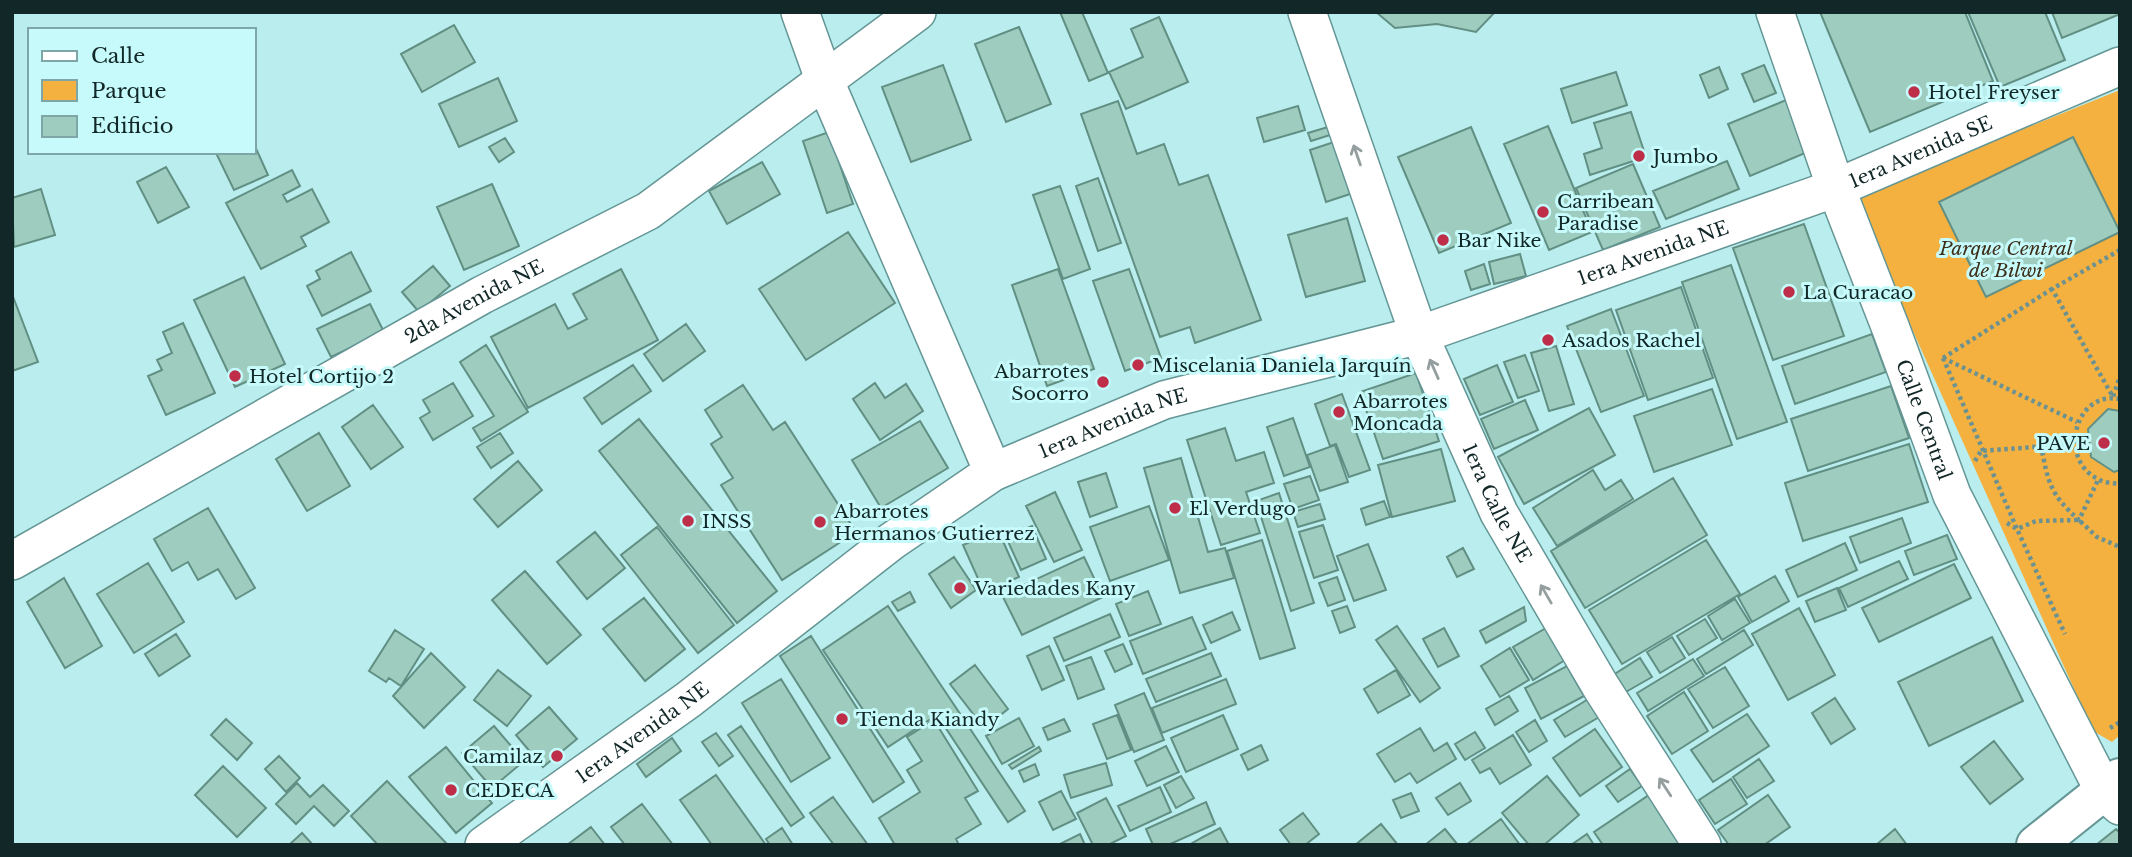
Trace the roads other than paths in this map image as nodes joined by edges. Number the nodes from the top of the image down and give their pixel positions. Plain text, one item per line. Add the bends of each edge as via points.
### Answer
1 (800, 12) edge
2 (917, 12) edge
3 (1307, 12) edge
4 (1775, 12) edge
5 (2120, 66) edge
6 (824, 79) junction
7 (1836, 188) junction
8 (1419, 335) junction
9 (993, 472) junction
10 (12, 561) edge
11 (2114, 791) edge
12 (484, 845) edge
13 (1702, 845) edge
14 (2036, 845) edge

1 - 6 street
2 - 6 street, 2da Avenida NE
8 -> 3 street, 1era Calle NE
4 - 7 street, Calle Central
5 - 7 street, 1era Avenida SE
6 - 9 street
6 - 10 street, 2da Avenida NE via 648,211 482,295
7 - 8 street, 1era Avenida NE
7 - 11 street, Calle Central via 1952,495
8 - 9 street, 1era Avenida NE via 1164,400
13 -> 8 street, 1era Calle NE via 1601,687 1499,513
9 - 12 street, 1era Avenida NE via 892,541 688,700
11 - 14 street

